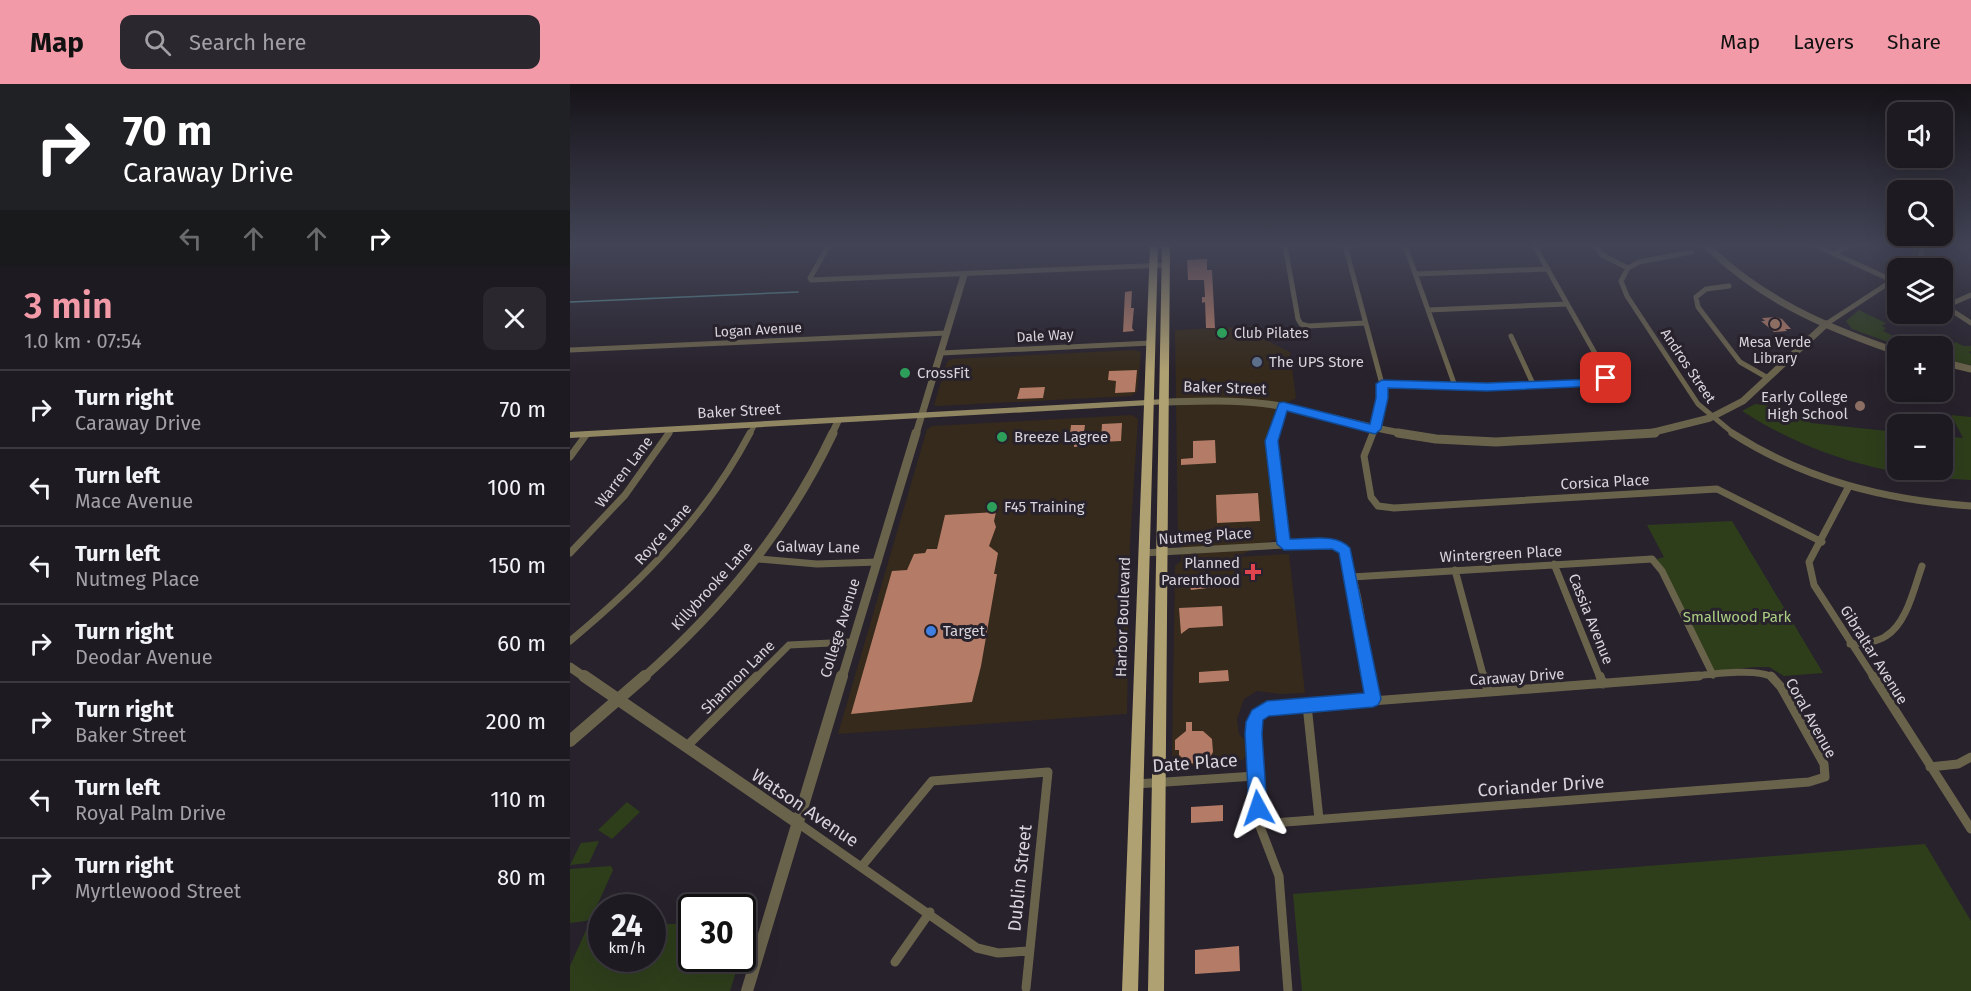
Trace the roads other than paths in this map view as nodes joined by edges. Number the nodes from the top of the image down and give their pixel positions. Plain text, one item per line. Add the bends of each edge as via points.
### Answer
1 (960, 287) edge
2 (1152, 287) edge
3 (1166, 287) edge
4 (1293, 287) edge
5 (1356, 287) edge
6 (1420, 287) edge
7 (1558, 287) edge
8 (1624, 287) edge
9 (1717, 287) edge
10 (1757, 287) edge
11 (1764, 287) edge
12 (1884, 287) edge
13 (1971, 295) edge
14 (1953, 302) edge
15 (1567, 304) junction
16 (1788, 305) junction
17 (1428, 310) junction
18 (1953, 311) edge
19 (1365, 323) junction
20 (1971, 323) edge
21 (1826, 324) junction
22 (947, 333) junction
23 (1510, 336) dead end
24 (1151, 343) junction
25 (1887, 348) edge
26 (570, 350) edge
27 (941, 353) junction
28 (1953, 365) edge
29 (1953, 369) edge
30 (1971, 371) edge
31 (1768, 378) junction
32 (1382, 384) junction
33 (1455, 386) junction
34 (1534, 386) junction
35 (1165, 402) junction
36 (1149, 403) junction
37 (1283, 406) junction
38 (921, 416) junction
39 (1710, 418) junction
40 (838, 421) junction
41 (754, 426) junction
42 (1375, 429) junction
43 (671, 430) junction
44 (570, 435) edge
45 (586, 435) junction
46 (570, 457) edge
47 (1848, 488) junction
48 (1971, 506) edge
49 (1822, 542) junction
50 (1284, 544) junction
51 (1164, 552) junction
52 (570, 553) edge
53 (1143, 553) junction
54 (758, 559) junction
55 (878, 562) junction
56 (1554, 564) junction
57 (1922, 566) dead end
58 (1455, 570) junction
59 (1352, 577) junction
60 (570, 641) edge
61 (852, 642) junction
62 (1851, 644) junction
63 (570, 667) edge
64 (1713, 675) junction
65 (1770, 675) joint
66 (1603, 684) junction
67 (1488, 693) junction
68 (1373, 699) junction
69 (619, 700) junction
70 (1307, 705) junction
71 (570, 741) edge
72 (686, 747) junction
73 (1971, 757) edge
74 (1930, 767) junction
75 (1255, 776) junction
76 (1825, 777) joint
77 (1160, 782) junction
78 (1136, 784) junction
79 (1319, 819) junction
80 (798, 823) junction
81 (1259, 824) junction
82 (1971, 829) edge
83 (862, 866) junction
84 (930, 912) junction
85 (1029, 951) junction
86 (895, 962) dead end
87 (1026, 988) dead end
88 (747, 991) edge
89 (1130, 991) edge
90 (1156, 991) edge
91 (1288, 991) edge

1 - 22 street, College Avenue
2 - 24 main road, Harbor Boulevard
3 - 35 main road
4 - 19 street via 1301,324
5 - 19 street
6 - 17 street
7 - 15 street
8 - 39 street, Andros Street
9 - 31 street via 1701,291 1696,297 1698,307 1740,362
10 - 16 street
11 - 16 street
12 - 21 street, Baker Street
13 - 14 street
15 - 17 street
15 - 34 street via 1606,378
16 - 21 street
17 - 33 street
18 - 20 street
19 - 32 street
21 - 25 street
21 - 31 street, Baker Street
22 - 26 street, Logan Avenue
22 - 27 street, College Avenue
23 - 34 street
24 - 27 street, Dale Way
24 - 36 main road, Harbor Boulevard
27 - 38 street, College Avenue
28 - 30 street
29 - 30 street
31 - 39 street, Baker Street via 1743,401
32 - 33 street
32 - 42 street
33 - 34 street
35 - 36 main road, Baker Street
35 - 37 street, Baker Street via 1207,400
35 - 51 main road
36 - 38 main road, Baker Street
36 - 53 main road, Harbor Boulevard
37 - 42 street, Baker Street
37 - 50 street via 1272,441
38 - 40 main road, Baker Street
38 - 55 street, College Avenue
39 - 42 street, Baker Street via 1650,434 1496,442 1436,439
39 - 47 street via 1773,457
40 - 41 main road, Baker Street
40 - 54 street, Killybrooke Lane via 809,486
41 - 43 main road, Baker Street
41 - 60 street, Royce Lane via 726,478 682,536 614,604
42 - 49 street, Corsica Place via 1364,456 1371,497 1378,506 1717,489
43 - 45 main road, Baker Street
43 - 52 street, Warren Lane via 623,499
44 - 45 main road, Baker Street
45 - 46 street
47 - 48 street via 1926,504
47 - 49 street, Gibraltar Avenue
49 - 62 street, Gibraltar Avenue via 1809,562 1814,585
50 - 51 street, Nutmeg Place
50 - 59 street, Nutmeg Place via 1340,546
51 - 53 street, Nutmeg Place
51 - 77 main road
53 - 78 main road, Harbor Boulevard
54 - 55 street, Galway Lane via 817,564
54 - 69 street, Killybrooke Lane via 692,632
55 - 61 street, College Avenue
56 - 58 street, Wintergreen Place
56 - 64 street, Wintergreen Place via 1652,559 1662,571
56 - 66 street, Cassia Avenue
57 - 62 street via 1896,627 1888,636
58 - 59 street, Wintergreen Place
58 - 67 street
59 - 68 street
61 - 72 street, Shannon Lane via 789,645
61 - 80 street, College Avenue
62 - 74 street, Gibraltar Avenue
63 - 69 street, Watson Avenue
64 - 65 street, Caraway Drive
64 - 66 street, Caraway Drive
65 - 76 street, Coral Avenue via 1781,687 1824,764
66 - 67 street, Caraway Drive
67 - 68 street, Caraway Drive
68 - 70 street, Caraway Drive
69 - 71 street, Killybrooke Lane
69 - 72 street, Watson Avenue
70 - 75 street, Caraway Drive via 1267,709 1258,715 1254,722
70 - 79 street
72 - 80 street, Watson Avenue
73 - 74 street via 1958,764
74 - 82 street, Gibraltar Avenue
75 - 77 street, Date Place
75 - 81 street
76 - 79 street, Coriander Drive via 1809,782
77 - 78 street, Date Place
77 - 90 main road
78 - 89 main road, Harbor Boulevard
79 - 81 street, Coriander Drive
80 - 83 street, Watson Avenue
80 - 88 street, College Avenue
81 - 91 street via 1279,876
83 - 84 street, Watson Avenue
83 - 85 street, Dublin Street via 932,782 1048,772
84 - 85 street, Watson Avenue via 977,948 998,953
84 - 86 street
85 - 87 street, Dublin Street

